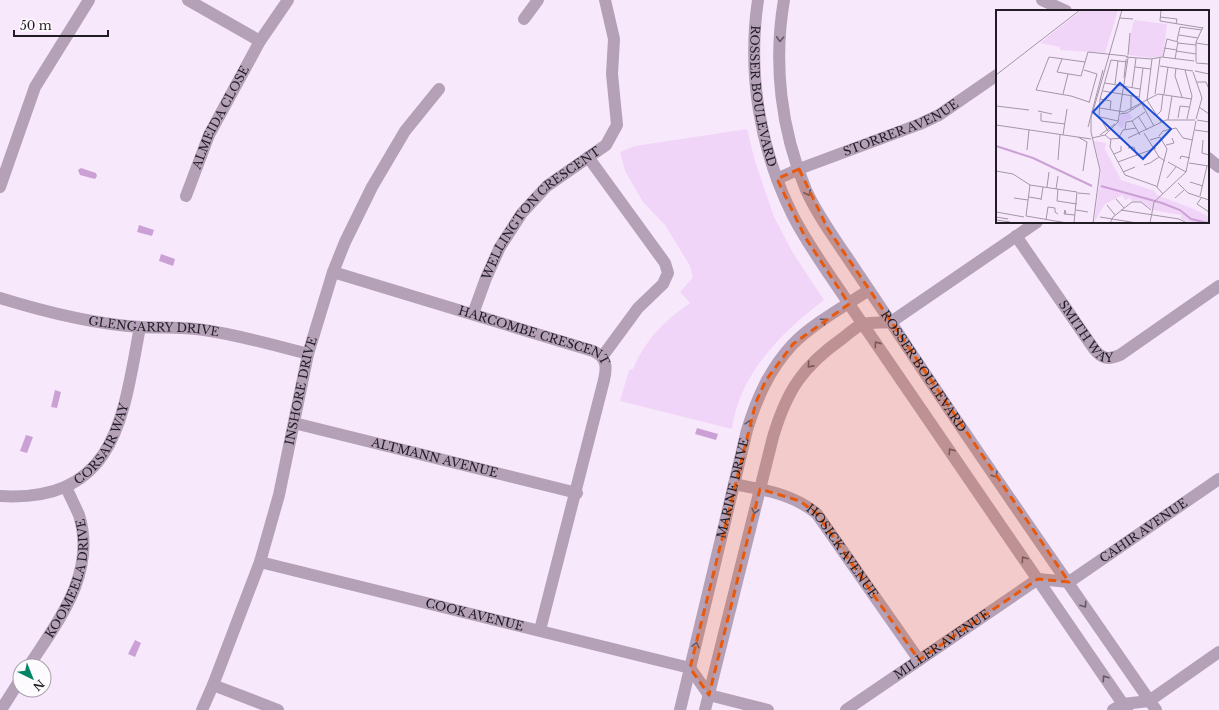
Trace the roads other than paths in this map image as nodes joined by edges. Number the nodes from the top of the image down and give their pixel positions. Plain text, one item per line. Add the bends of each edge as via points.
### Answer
1 (89, 0) edge
2 (188, 0) edge
3 (288, 0) edge
4 (538, 0) edge
5 (605, 0) edge
6 (758, 0) edge
7 (784, 0) edge
8 (1042, 0) edge
9 (1064, 10) edge
10 (524, 19) dead end
11 (260, 41) junction
12 (996, 76) edge
13 (439, 89) dead end
14 (588, 157) junction
15 (1209, 159) edge
16 (1219, 167) edge
17 (799, 169) junction
18 (777, 179) junction
19 (0, 187) edge
20 (186, 196) dead end
21 (1036, 223) edge
22 (1016, 236) junction
23 (333, 272) junction
24 (1219, 286) edge
25 (869, 290) junction
26 (0, 298) edge
27 (849, 304) junction
28 (473, 314) junction
29 (891, 322) junction
30 (863, 324) junction
31 (140, 327) junction
32 (308, 354) junction
33 (602, 357) junction
34 (294, 423) junction
35 (1219, 479) edge
36 (734, 484) junction
37 (66, 487) junction
38 (760, 489) junction
39 (576, 493) junction
40 (0, 496) edge
41 (260, 562) junction
42 (1038, 579) junction
43 (1069, 582) junction
44 (540, 630) junction
45 (1219, 652) edge
46 (34, 658) edge
47 (919, 660) junction
48 (690, 668) junction
49 (213, 685) junction
50 (12, 693) edge
51 (709, 695) junction
52 (1153, 705) edge
53 (1121, 708) edge
54 (1, 710) edge
55 (202, 710) edge
56 (278, 710) edge
57 (680, 710) edge
58 (705, 710) edge
59 (768, 710) edge
60 (846, 710) edge

1 - 19 street via 35,87
2 - 11 street
3 - 11 street, ALMEIDA CLOSE
4 - 10 street
5 - 14 street, WELLINGTON CRESCENT via 614,40 612,74 617,125 606,145
6 - 18 street, ROSSER BOULEVARD via 755,80 762,126
7 -> 17 street, ROSSER BOULEVARD via 779,77 786,123
8 - 9 street
11 - 20 street, ALMEIDA CLOSE via 209,135
12 - 17 street, STORRER AVENUE via 939,115 920,124
13 - 23 street, INSHORE DRIVE via 405,131 372,187 344,242
14 - 28 street, WELLINGTON CRESCENT via 548,186 522,213 500,247
14 - 33 street via 665,263 668,273 664,284 634,313
15 - 16 street
17 - 18 street, STORRER AVENUE
17 -> 25 street, ROSSER BOULEVARD via 817,212
18 - 27 street, ROSSER BOULEVARD via 805,237
21 - 22 street
22 - 24 street, SMITH WAY via 1094,349 1105,358 1112,359 1120,355
22 - 29 street
23 - 28 street, HARCOMBE CRESCENT
23 - 32 street, INSHORE DRIVE
25 - 27 street, MARINE DRIVE
25 - 29 street, ROSSER BOULEVARD
26 - 31 street, GLENGARRY DRIVE via 70,316
27 - 30 street, ROSSER BOULEVARD
36 -> 27 street, MARINE DRIVE via 756,402 766,380 793,344
28 - 33 street, HARCOMBE CRESCENT via 593,351
29 - 30 street
29 -> 43 street, ROSSER BOULEVARD
30 -> 38 street via 814,360 801,374 789,394 773,437
42 -> 30 street, ROSSER BOULEVARD
31 - 32 street, GLENGARRY DRIVE via 232,334
31 - 37 street, CORSAIR WAY via 127,395 115,435 95,464
32 - 34 street, INSHORE DRIVE
33 - 39 street, HARCOMBE CRESCENT via 606,363 606,370
34 - 39 street, ALTMANN AVENUE
34 - 41 street, INSHORE DRIVE via 279,495
35 - 43 street, CAHIR AVENUE
36 - 38 street, HOSICK AVENUE
48 -> 36 street, MARINE DRIVE
37 - 40 street, CORSAIR WAY via 33,495
37 - 46 street, KOOMEELA DRIVE via 79,515 82,531 83,547 77,585 71,600
38 - 47 street, HOSICK AVENUE via 800,501 817,514
38 -> 51 street
39 - 44 street, HARCOMBE CRESCENT
41 - 44 street, COOK AVENUE
41 - 49 street, INSHORE DRIVE
42 - 43 street
42 - 47 street, MILLER AVENUE
53 -> 42 street, ROSSER BOULEVARD
43 -> 52 street, ROSSER BOULEVARD
44 - 48 street, COOK AVENUE
45 - 52 street
47 - 60 street, MILLER AVENUE
48 - 51 street
48 - 57 street, MARINE DRIVE
49 - 55 street, INSHORE DRIVE
49 - 56 street
50 - 54 street
51 - 58 street
51 - 59 street
52 - 53 street

